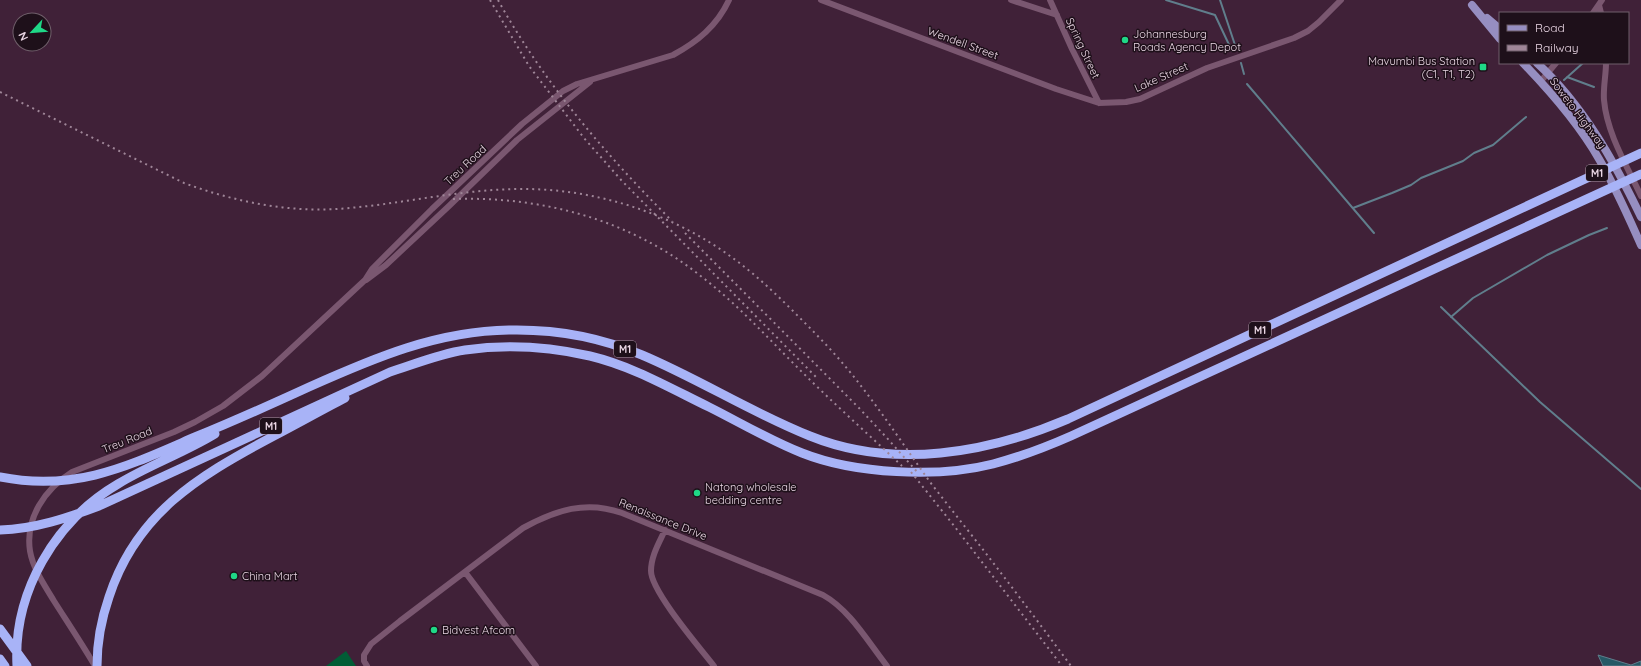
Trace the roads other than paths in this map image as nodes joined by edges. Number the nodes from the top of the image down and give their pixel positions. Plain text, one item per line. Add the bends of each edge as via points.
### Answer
1 (729, 0) edge
2 (821, 0) edge
3 (1011, 0) edge
4 (1050, 0) edge
5 (1341, 0) edge
6 (1469, 2) edge
7 (1601, 2) edge
8 (1594, 12) edge
9 (1057, 15) junction
10 (1499, 28) edge
11 (1499, 38) edge
12 (1524, 64) edge
13 (1538, 64) edge
14 (1555, 64) edge
15 (1606, 64) edge
16 (1548, 73) junction
17 (592, 81) junction
18 (1541, 81) junction
19 (1099, 103) junction
20 (1638, 155) edge
21 (1641, 174) edge
22 (1641, 196) edge
23 (1641, 216) edge
24 (1641, 244) edge
25 (364, 280) junction
26 (390, 372) junction
27 (232, 421) junction
28 (0, 477) edge
29 (0, 530) edge
30 (665, 530) junction
31 (465, 572) junction
32 (0, 629) edge
33 (0, 659) edge
34 (5, 666) edge
35 (17, 666) edge
36 (27, 666) edge
37 (96, 666) edge
38 (367, 666) edge
39 (536, 666) edge
40 (714, 666) edge
41 (886, 666) edge

1 - 17 street, Treu Road via 710,28 683,50
2 - 19 street, Wendell Street
3 - 9 street
4 - 9 street, Spring Street
5 - 19 street, Lake Street via 1319,22 1302,34 1196,72 1140,99
6 - 10 main road
6 - 11 main road
7 - 8 street
9 - 19 street, Spring Street
12 - 18 main road, Soweto Highway
13 - 16 main road, Soweto Highway
14 - 16 street
15 - 22 street via 1604,100 1608,119
16 - 18 street
16 - 23 main road, Soweto Highway via 1594,131
17 - 25 street, Treu Road via 517,140 478,180 386,265
17 - 25 street, Treu Road via 577,84 563,91 522,124 427,214
18 - 24 main road, Soweto Highway via 1596,155
20 - 27 highway, M1 via 1068,419 1021,437 955,452 915,455 879,453 849,448 812,437 640,354 595,339 548,331 467,333 428,341 385,354
21 - 26 highway, M1 via 1071,436 1026,454 976,467 898,471 851,467 802,453 629,368 591,356 550,349 487,347 464,350
25 - 37 street, Treu Road via 262,376 223,406 174,432 72,472 60,480 42,500 30,531 30,552 44,584
26 - 29 highway, M1 via 100,506 62,520 27,528
26 - 37 highway via 203,476 172,500 140,535 113,584 104,611
27 - 28 highway, M1 via 115,470 72,480 49,482
27 - 35 highway via 203,441 118,484 81,511 59,534 39,568 25,601 18,638
30 - 31 street, Renaissance Drive via 608,508 575,508 540,519 524,528
30 - 40 street via 652,560 651,573 654,584
30 - 41 street, Renaissance Drive via 833,600 844,610
31 - 38 street, Renaissance Drive via 371,644 363,658
31 - 39 street
32 - 36 highway
33 - 34 highway

